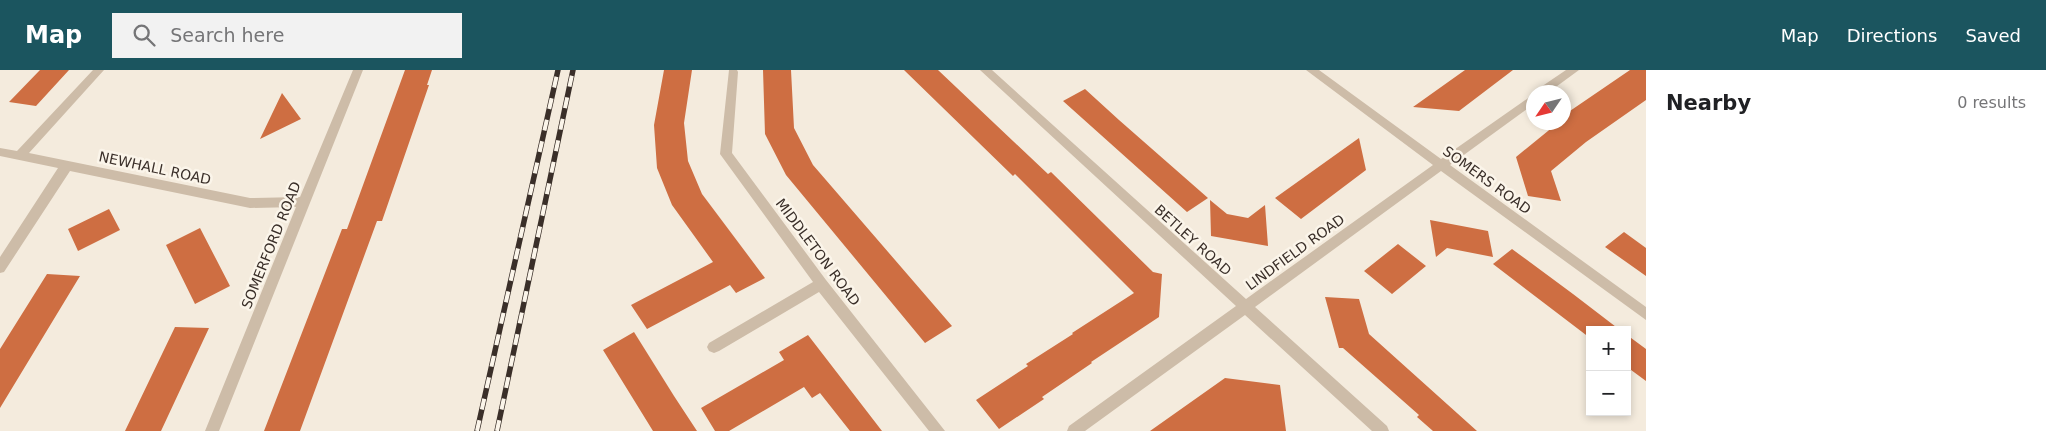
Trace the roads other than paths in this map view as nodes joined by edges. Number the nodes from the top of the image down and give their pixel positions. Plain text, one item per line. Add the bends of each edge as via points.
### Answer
1 (99, 70) edge
2 (358, 70) edge
3 (985, 70) edge
4 (1311, 70) edge
5 (1574, 70) edge
6 (733, 72) dead end
7 (1552, 85) edge
8 (1526, 104) edge
9 (0, 152) edge
10 (20, 156) junction
11 (67, 165) junction
12 (1441, 165) junction
13 (304, 202) junction
14 (0, 268) edge
15 (821, 284) junction
16 (1244, 308) junction
17 (1646, 314) edge
18 (714, 347) dead end
19 (212, 431) edge
20 (938, 431) edge
21 (1074, 431) edge
22 (1382, 431) edge

1 - 10 street
2 - 13 street, SOMERFORD ROAD
3 - 16 street, BETLEY ROAD
4 - 12 street, SOMERS ROAD
5 - 7 street
6 - 15 street, MIDDLETON ROAD via 726,154
8 - 12 street, LINDFIELD ROAD
9 - 10 street, NEWHALL ROAD
10 - 11 street, NEWHALL ROAD
11 - 13 street, NEWHALL ROAD via 250,203
11 - 14 street
12 - 16 street, LINDFIELD ROAD
12 - 17 street, SOMERS ROAD
13 - 19 street, SOMERFORD ROAD
15 - 18 street
15 - 20 street, MIDDLETON ROAD
16 - 21 street, LINDFIELD ROAD
16 - 22 street, BETLEY ROAD

